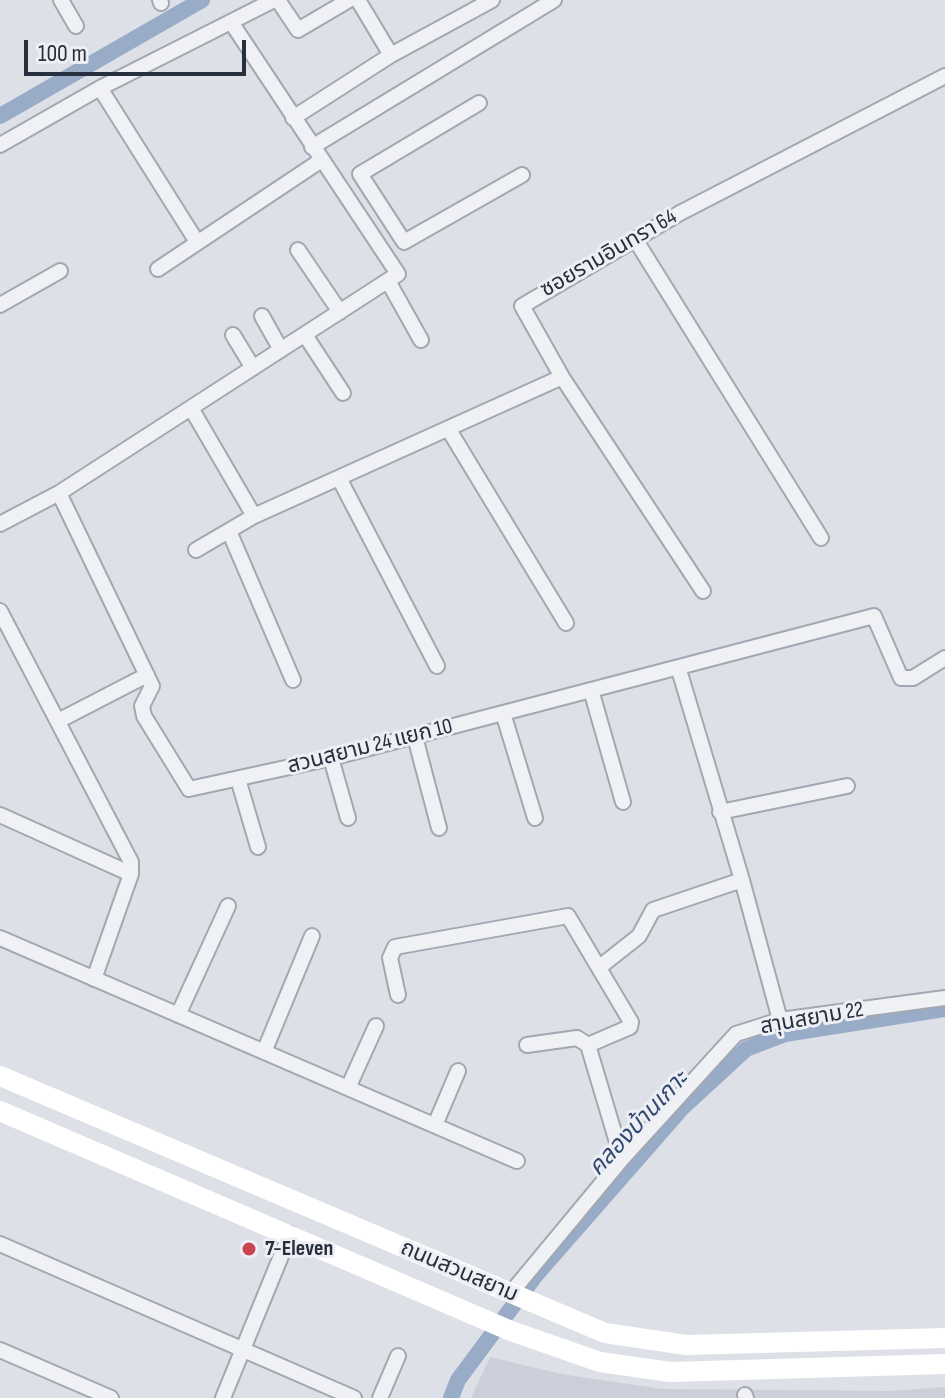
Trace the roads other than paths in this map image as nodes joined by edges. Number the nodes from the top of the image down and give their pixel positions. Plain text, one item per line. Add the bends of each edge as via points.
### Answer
1 (61, 0) edge
2 (276, 0) edge
3 (349, 0) edge
4 (358, 0) edge
5 (492, 0) edge
6 (554, 0) edge
7 (231, 22) junction
8 (76, 26) dead end
9 (391, 55) junction
10 (945, 76) edge
11 (100, 88) junction
12 (479, 103) dead end
13 (293, 118) junction
14 (0, 145) edge
15 (312, 147) junction
16 (320, 161) junction
17 (360, 174) junction
18 (522, 175) dead end
19 (340, 190) junction
20 (635, 239) junction
21 (197, 242) junction
22 (298, 250) dead end
23 (158, 269) dead end
24 (60, 271) dead end
25 (388, 281) junction
26 (0, 305) edge
27 (340, 312) junction
28 (262, 316) dead end
29 (233, 335) dead end
30 (305, 335) junction
31 (421, 340) dead end
32 (281, 350) junction
33 (253, 368) junction
34 (562, 377) junction
35 (343, 393) dead end
36 (191, 408) junction
37 (449, 430) junction
38 (340, 480) junction
39 (59, 493) junction
40 (254, 516) junction
41 (0, 524) edge
42 (229, 531) junction
43 (821, 538) dead end
44 (196, 550) dead end
45 (703, 591) dead end
46 (0, 611) edge
47 (566, 623) dead end
48 (945, 658) edge
49 (437, 666) dead end
50 (679, 670) junction
51 (147, 675) junction
52 (293, 680) dead end
53 (591, 690) junction
54 (503, 713) junction
55 (60, 720) junction
56 (415, 737) junction
57 (331, 758) junction
58 (238, 779) junction
59 (847, 786) dead end
60 (623, 802) dead end
61 (720, 812) junction
62 (0, 815) edge
63 (348, 818) dead end
64 (535, 818) dead end
65 (439, 828) dead end
66 (258, 847) dead end
67 (131, 874) junction
68 (742, 880) junction
69 (228, 906) dead end
70 (312, 936) dead end
71 (0, 938) edge
72 (601, 966) junction
73 (94, 979) junction
74 (398, 995) dead end
75 (945, 998) edge
76 (178, 1015) junction
77 (780, 1020) junction
78 (376, 1026) dead end
79 (527, 1045) dead end
80 (588, 1045) junction
81 (264, 1052) junction
82 (458, 1071) dead end
83 (0, 1076) edge
84 (348, 1088) junction
85 (0, 1111) edge
86 (435, 1125) junction
87 (622, 1159) junction
88 (517, 1161) dead end
89 (290, 1234) junction
90 (0, 1244) edge
91 (510, 1294) junction
92 (945, 1338) edge
93 (807, 1343) junction
94 (244, 1349) junction
95 (0, 1350) edge
96 (398, 1356) dead end
97 (945, 1364) edge
98 (914, 1365) junction
99 (111, 1398) edge
100 (223, 1398) edge
101 (354, 1398) edge
102 (380, 1398) edge

1 - 8 street
2 - 3 street via 298,30
2 - 7 street
4 - 9 street
5 - 9 street
6 - 15 street
7 - 11 street
7 - 13 street
9 - 13 street
10 - 20 street, ซอยรามอินทรา 64
11 - 14 street
11 - 21 street
12 - 17 street
13 - 15 street
15 - 16 street
16 - 19 street
16 - 21 street
17 - 18 street via 404,242
17 - 19 street
19 - 25 street via 397,271
20 - 34 street, ซอยรามอินทรา 64 via 524,303 523,313
20 - 43 street
21 - 23 street
22 - 27 street
24 - 26 street
25 - 27 street
25 - 31 street
27 - 30 street
28 - 32 street
29 - 33 street
30 - 32 street
30 - 35 street
32 - 33 street
33 - 36 street
34 - 37 street
34 - 45 street
36 - 39 street
36 - 40 street
37 - 38 street
37 - 47 street
38 - 40 street
38 - 49 street
39 - 41 street
39 - 51 street
40 - 42 street
42 - 44 street
42 - 52 street
46 - 55 street
48 - 50 street, สวนสยาม 24 แยก 10 via 913,678 901,678 874,616
50 - 53 street, สวนสยาม 24 แยก 10
50 - 61 street
51 - 55 street
51 - 58 street, สวนสยาม 24 แยก 10 via 152,687 142,706 144,716 186,789
53 - 54 street, สวนสยาม 24 แยก 10
53 - 60 street
54 - 56 street, สวนสยาม 24 แยก 10
54 - 64 street
55 - 67 street via 131,862
56 - 57 street, สวนสยาม 24 แยก 10
56 - 65 street
57 - 58 street, สวนสยาม 24 แยก 10
57 - 63 street
58 - 66 street
59 - 61 street
61 - 68 street
62 - 67 street
67 - 73 street
68 - 72 street via 653,910 639,936
68 - 77 street
69 - 76 street
70 - 81 street
71 - 73 street
72 - 74 street via 571,920 562,915 395,947 390,958
72 - 80 street via 631,1025
73 - 76 street
75 - 77 street, สาุนสยาม 22
76 - 81 street
77 - 87 street, สาุนสยาม 22 via 736,1034
78 - 84 street
79 - 80 street via 577,1038
80 - 87 street
81 - 84 street
82 - 86 street
83 - 91 street, ถนนสวนสยาม
84 - 86 street
85 - 89 street, ถนนสวนสยาม
86 - 88 street
87 - 91 street, สาุนสยาม 22
89 - 94 street
89 - 98 street, ถนนสวนสยาม via 511,1331 639,1370
90 - 94 street
91 - 93 street, ถนนสวนสยาม via 605,1333 644,1341
92 - 93 street, ถนนสวนสยาม
93 - 98 street via 837,1357 908,1356
94 - 100 street
94 - 101 street
95 - 99 street
96 - 102 street
97 - 98 street, ถนนสวนสยาม

